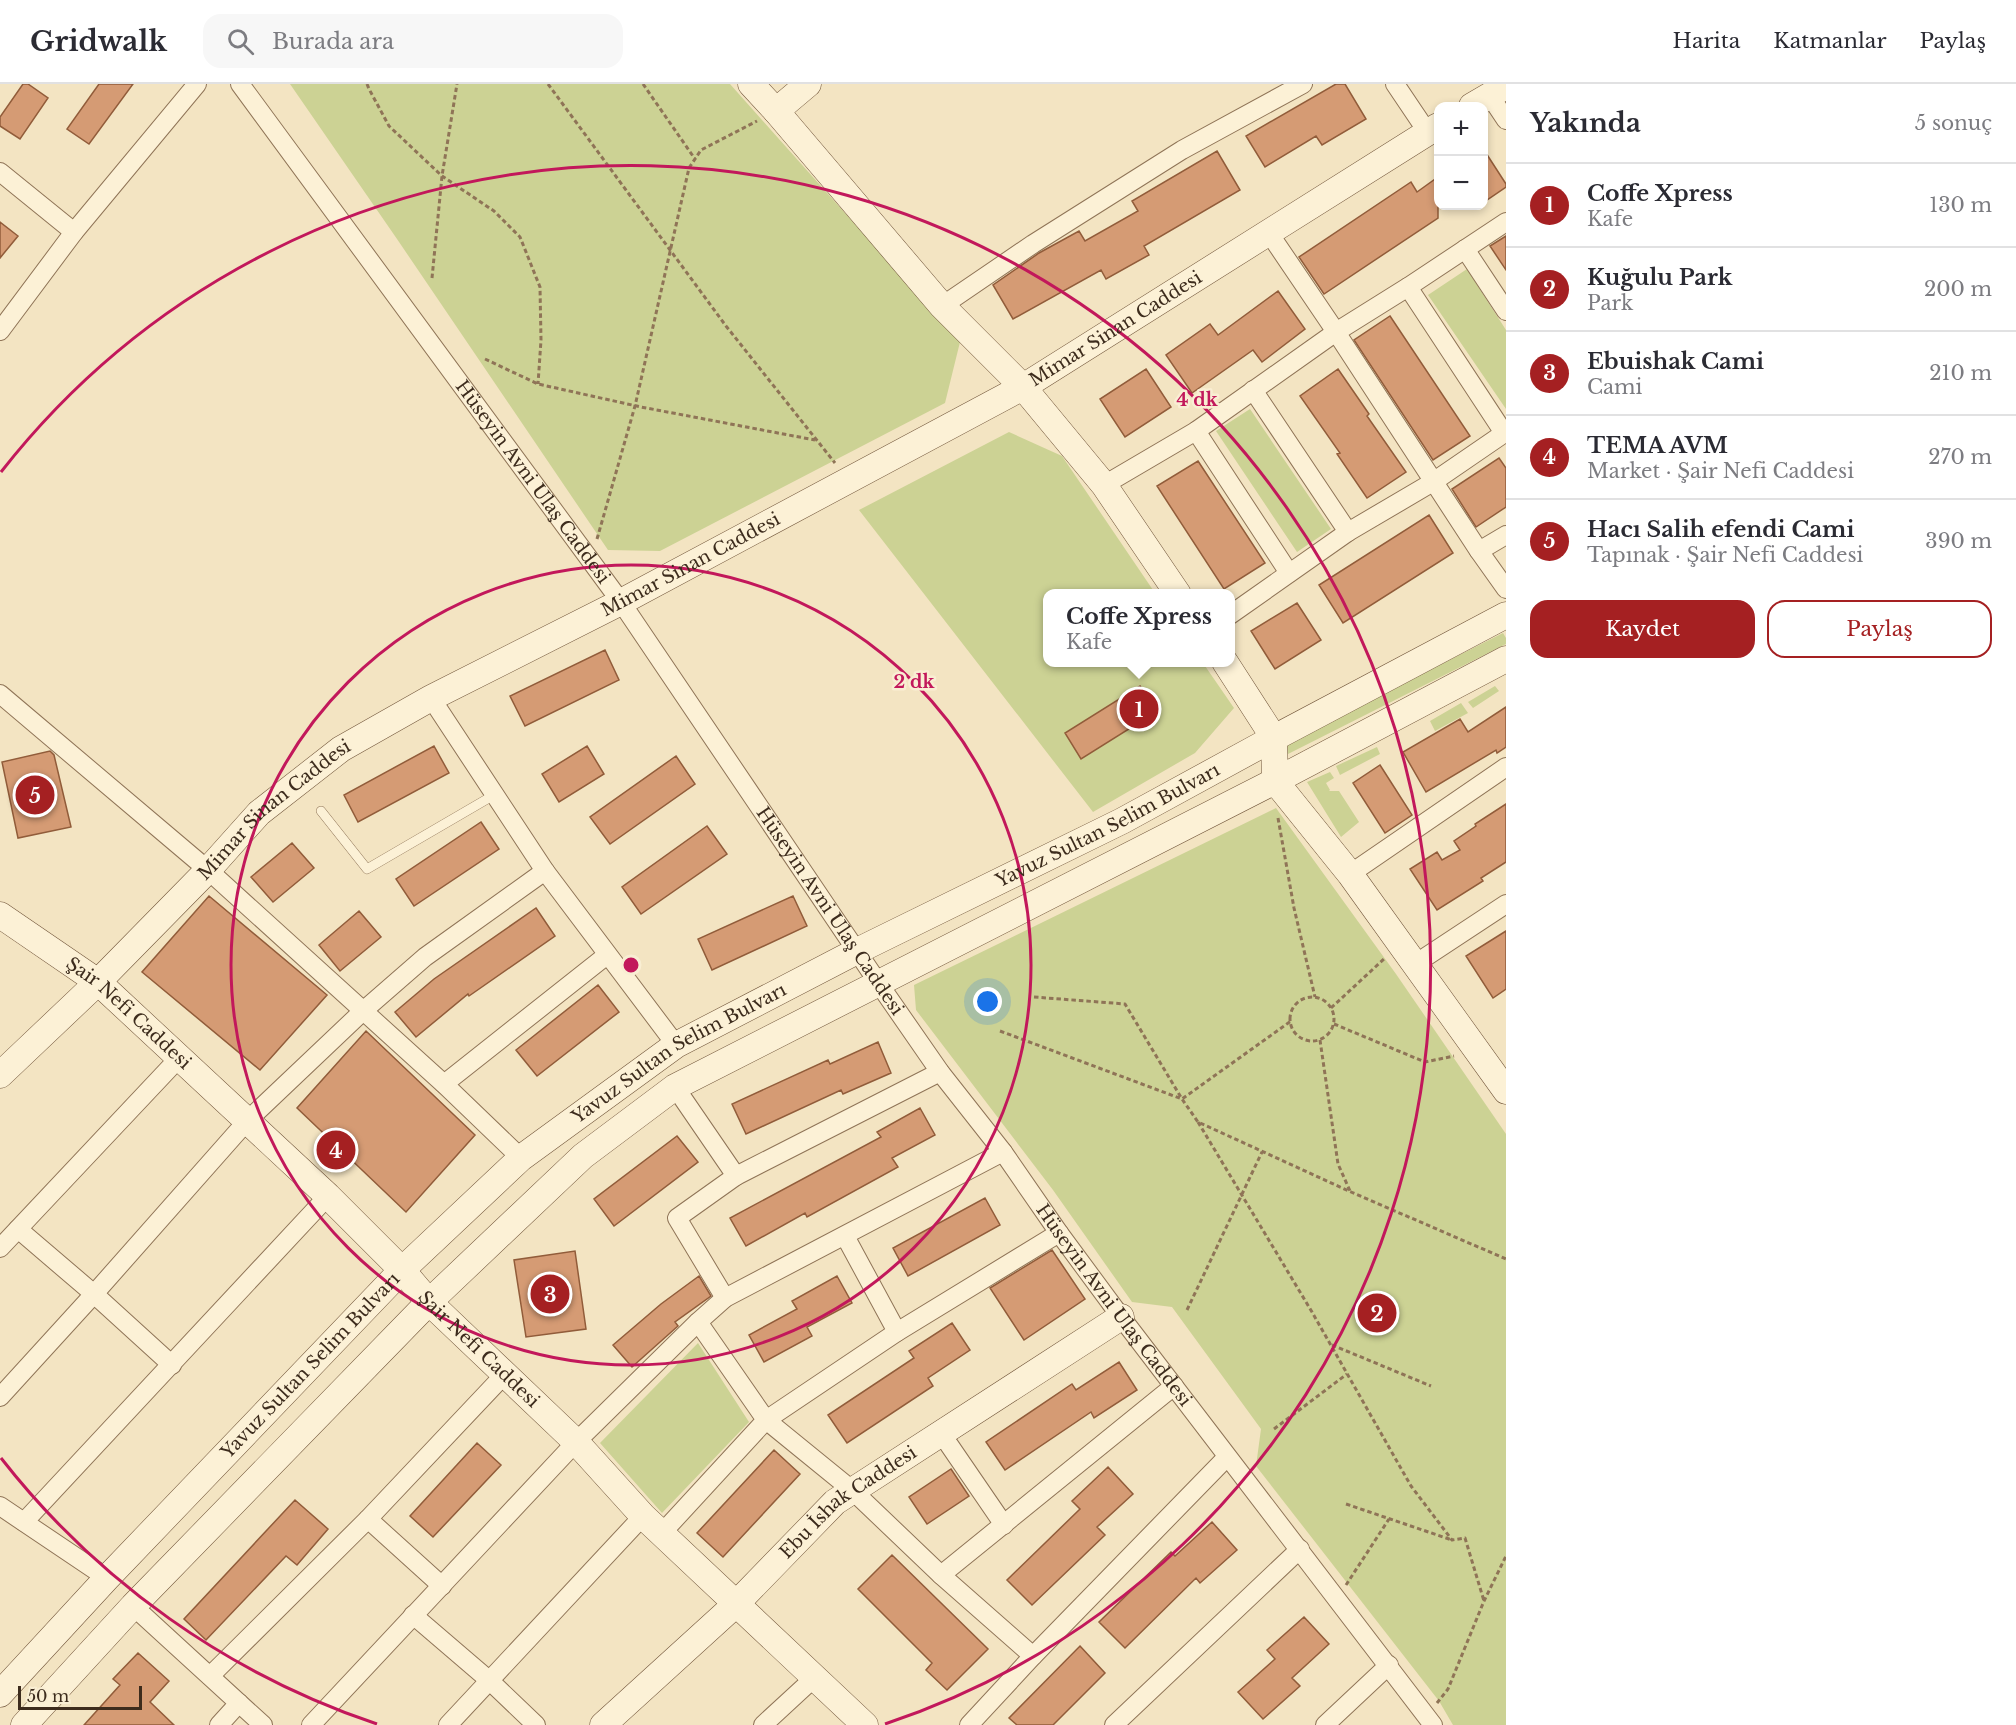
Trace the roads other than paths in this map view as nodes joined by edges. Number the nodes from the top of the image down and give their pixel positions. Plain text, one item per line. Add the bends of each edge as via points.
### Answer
1 (197, 84) edge
2 (240, 84) edge
3 (751, 84) edge
4 (808, 84) edge
5 (1303, 84) edge
6 (1395, 84) edge
7 (1489, 96) edge
8 (776, 111) junction
9 (1506, 120) edge
10 (1433, 130) edge
11 (0, 172) edge
12 (1506, 222) edge
13 (74, 232) junction
14 (1269, 233) junction
15 (1465, 249) junction
16 (1408, 287) junction
17 (942, 306) junction
18 (1506, 311) edge
19 (0, 331) edge
20 (1336, 332) junction
21 (1023, 387) junction
22 (1252, 390) junction
23 (1196, 430) junction
24 (1505, 433) edge
25 (1433, 482) junction
26 (1104, 485) junction
27 (1348, 532) junction
28 (1506, 535) edge
29 (1479, 551) junction
30 (1289, 573) junction
31 (1175, 589) edge
32 (1506, 589) edge
33 (621, 602) junction
34 (1235, 611) edge
35 (1506, 615) edge
36 (1506, 659) edge
37 (1228, 667) edge
38 (0, 694) edge
39 (431, 698) junction
40 (1274, 738) junction
41 (1506, 767) edge
42 (1275, 781) junction
43 (494, 795) junction
44 (321, 811) dead end
45 (208, 870) junction
46 (545, 871) junction
47 (1350, 874) junction
48 (1506, 904) edge
49 (0, 915) edge
50 (857, 951) junction
51 (607, 955) junction
52 (1415, 964) junction
53 (98, 982) junction
54 (879, 984) junction
55 (363, 1011) junction
56 (676, 1045) junction
57 (179, 1058) junction
58 (940, 1072) junction
59 (0, 1075) edge
60 (444, 1084) junction
61 (675, 1087) junction
62 (1506, 1091) edge
63 (247, 1121) junction
64 (1003, 1152) junction
65 (522, 1158) junction
66 (736, 1176) junction
67 (328, 1196) junction
68 (18, 1229) junction
69 (1059, 1233) junction
70 (845, 1236) junction
71 (0, 1248) edge
72 (402, 1270) junction
73 (94, 1294) junction
74 (725, 1298) junction
75 (429, 1302) junction
76 (1121, 1317) junction
77 (698, 1322) junction
78 (897, 1332) junction
79 (172, 1365) junction
80 (504, 1375) junction
81 (1174, 1386) junction
82 (0, 1397) edge
83 (766, 1420) junction
84 (941, 1433) junction
85 (576, 1442) junction
86 (1227, 1457) junction
87 (852, 1490) junction
88 (0, 1506) edge
89 (643, 1516) junction
90 (368, 1519) junction
91 (24, 1522) junction
92 (1004, 1525) junction
93 (662, 1533) junction
94 (1299, 1549) junction
95 (940, 1575) junction
96 (107, 1578) junction
97 (441, 1586) junction
98 (736, 1604) junction
99 (133, 1606) junction
100 (413, 1615) junction
101 (1033, 1656) junction
102 (1389, 1665) junction
103 (210, 1676) junction
104 (814, 1678) junction
105 (490, 1682) junction
106 (0, 1694) edge
107 (239, 1703) junction
108 (1430, 1721) edge
109 (24, 1725) edge
110 (219, 1725) edge
111 (263, 1725) edge
112 (311, 1725) edge
113 (448, 1725) edge
114 (536, 1725) edge
115 (603, 1725) edge
116 (763, 1725) edge
117 (865, 1725) edge
118 (969, 1725) edge
119 (1114, 1725) edge
120 (1325, 1725) edge

1 - 13 street
2 - 33 street, Hüseyin Avni Ulaş Caddesi
3 - 8 main road
4 - 8 main road
5 - 17 street via 1182,150
6 - 10 street
7 - 9 street
8 - 17 main road
10 - 14 main road, Mimar Sinan Caddesi
11 - 13 street
12 - 15 street
13 - 19 street
14 - 20 street
14 - 21 main road, Mimar Sinan Caddesi
15 - 16 street
15 - 18 street
16 - 20 street
16 - 24 street
17 - 21 main road
20 - 22 street
20 - 25 street
21 - 26 main road
21 - 33 main road, Mimar Sinan Caddesi
22 - 23 street
22 - 27 street
23 - 26 street
23 - 30 street
24 - 25 street
25 - 27 street
25 - 29 street
26 - 31 main road
27 - 30 street
28 - 29 street
29 - 32 street
30 - 34 street
33 - 39 main road, Mimar Sinan Caddesi
33 - 50 street, Hüseyin Avni Ulaş Caddesi
35 - 40 main road, Yavuz Sultan Selim Bulvarı
36 - 42 main road, Yavuz Sultan Selim Bulvarı
37 - 40 main road
38 - 45 street
39 - 43 street
39 - 45 main road, Mimar Sinan Caddesi via 341,749 259,813
40 - 42 main road
40 - 50 main road, Yavuz Sultan Selim Bulvarı via 1122,820
41 - 47 street
42 - 47 main road
42 - 54 main road, Yavuz Sultan Selim Bulvarı
43 - 44 lane via 367,869
43 - 46 street
45 - 53 main road, Mimar Sinan Caddesi
45 - 55 street
46 - 51 street
46 - 55 street via 425,957
47 - 52 main road
48 - 52 street
49 - 53 main road, Şair Nefi Caddesi
50 - 54 street, Hüseyin Avni Ulaş Caddesi
50 - 56 main road, Yavuz Sultan Selim Bulvarı
51 - 56 street
51 - 60 street
52 - 62 main road
53 - 57 main road, Şair Nefi Caddesi
53 - 59 main road, Mimar Sinan Caddesi
54 - 58 street, Hüseyin Avni Ulaş Caddesi
54 - 61 main road, Yavuz Sultan Selim Bulvarı
55 - 60 street
55 - 63 street
56 - 65 main road, Yavuz Sultan Selim Bulvarı
57 - 63 main road, Şair Nefi Caddesi
57 - 68 street
58 - 64 street, Hüseyin Avni Ulaş Caddesi
58 - 66 street
60 - 65 street
61 - 66 street
61 - 75 main road, Yavuz Sultan Selim Bulvarı via 583,1156
63 - 67 main road, Şair Nefi Caddesi
63 - 73 street
64 - 69 street, Hüseyin Avni Ulaş Caddesi
64 - 70 street
65 - 72 main road, Yavuz Sultan Selim Bulvarı
66 - 74 street via 677,1218
67 - 72 main road, Şair Nefi Caddesi
67 - 79 street
68 - 71 street
68 - 73 street
69 - 76 street, Hüseyin Avni Ulaş Caddesi
69 - 78 street
70 - 74 street
70 - 78 street
72 - 75 main road, Şair Nefi Caddesi
72 - 96 main road, Yavuz Sultan Selim Bulvarı
73 - 79 street
73 - 82 street
74 - 77 street
75 - 80 main road, Şair Nefi Caddesi
75 - 99 main road, Yavuz Sultan Selim Bulvarı
76 - 81 street, Hüseyin Avni Ulaş Caddesi
76 - 84 main road, Ebu İshak Caddesi
77 - 83 street
77 - 85 street
78 - 83 street
79 - 91 street
80 - 85 main road, Şair Nefi Caddesi
80 - 90 street
81 - 86 street, Hüseyin Avni Ulaş Caddesi
81 - 92 street
83 - 87 street
83 - 93 street
84 - 87 main road, Ebu İshak Caddesi
84 - 92 street
85 - 89 main road, Şair Nefi Caddesi
85 - 97 street
86 - 94 street, Hüseyin Avni Ulaş Caddesi
86 - 101 street
87 - 95 street
87 - 98 main road, Ebu İshak Caddesi via 835,1502
88 - 91 street
89 - 93 main road, Şair Nefi Caddesi
89 - 105 street
90 - 97 street
90 - 103 street
91 - 96 street
92 - 95 street
93 - 98 main road, Şair Nefi Caddesi
94 - 102 street, Hüseyin Avni Ulaş Caddesi
94 - 119 street
95 - 101 street
96 - 106 main road, Yavuz Sultan Selim Bulvarı
97 - 100 street
98 - 104 main road, Şair Nefi Caddesi
98 - 115 main road, Ebu İshak Caddesi
99 - 103 street
99 - 109 main road, Yavuz Sultan Selim Bulvarı
100 - 105 street
100 - 112 street
101 - 118 street
102 - 108 street, Hüseyin Avni Ulaş Caddesi
102 - 120 street
103 - 107 street
104 - 116 street
104 - 117 main road, Şair Nefi Caddesi
105 - 113 street
105 - 114 street
107 - 110 street
107 - 111 street

